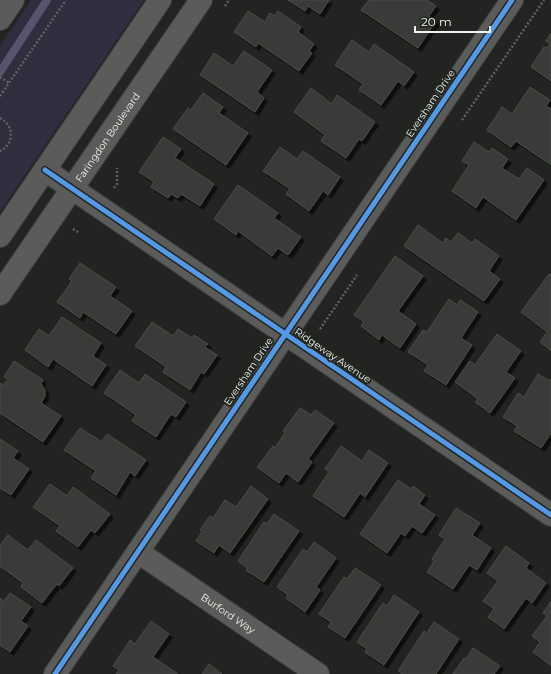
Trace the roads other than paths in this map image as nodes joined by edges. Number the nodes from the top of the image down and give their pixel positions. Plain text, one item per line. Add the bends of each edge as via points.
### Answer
1 (13, 0) edge
2 (160, 0) edge
3 (201, 0) edge
4 (512, 0) edge
5 (0, 19) edge
6 (45, 170) junction
7 (72, 188) junction
8 (0, 236) edge
9 (0, 294) edge
10 (285, 333) junction
11 (548, 507) edge
12 (138, 552) junction
13 (55, 674) edge
14 (318, 674) edge

1 - 5 street
2 - 6 street
3 - 7 street, Faringdon Boulevard
4 - 10 street, Eversham Drive
6 - 7 street, Ridgeway Avenue
6 - 8 street
7 - 9 street, Faringdon Boulevard
7 - 10 street, Ridgeway Avenue
10 - 11 street, Ridgeway Avenue
10 - 12 street, Eversham Drive
12 - 13 street, Eversham Drive
12 - 14 street, Burford Way

